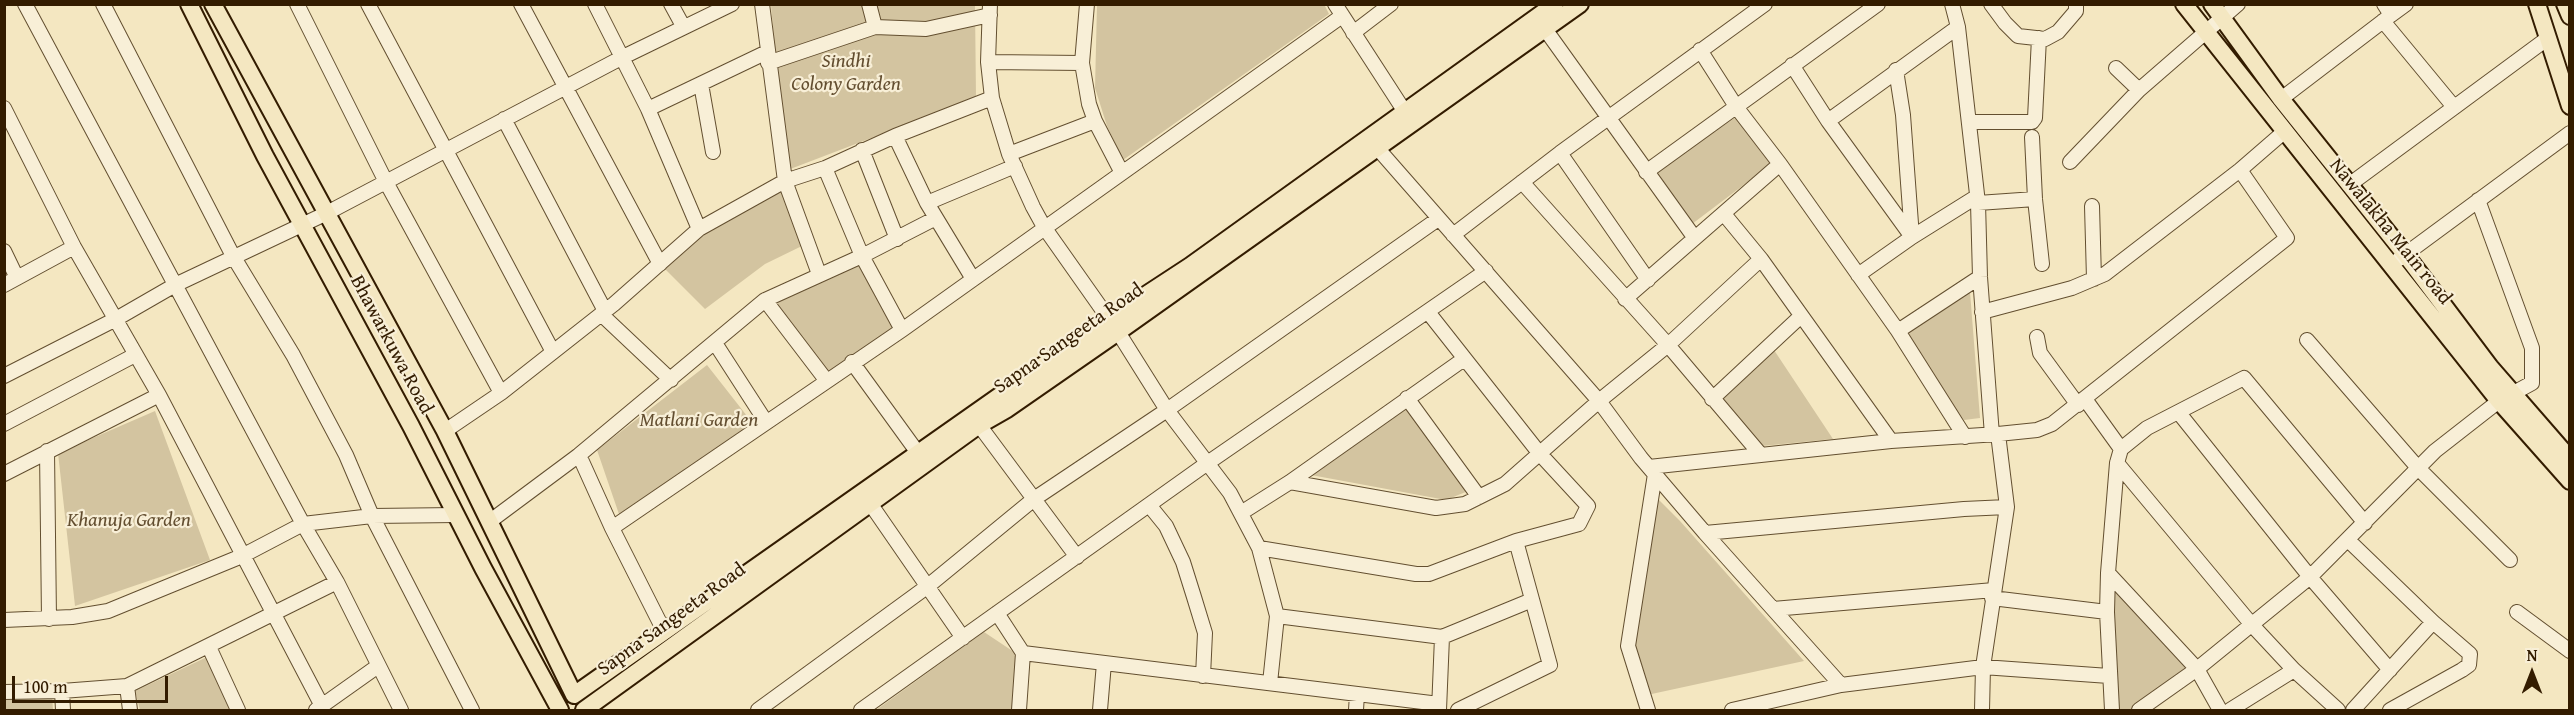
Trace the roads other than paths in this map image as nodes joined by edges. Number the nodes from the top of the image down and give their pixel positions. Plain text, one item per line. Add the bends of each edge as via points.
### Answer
1 (25, 4) edge
2 (104, 4) edge
3 (189, 4) edge
4 (213, 4) edge
5 (297, 4) edge
6 (368, 4) edge
7 (521, 4) edge
8 (596, 4) edge
9 (671, 4) edge
10 (732, 4) edge
11 (762, 4) edge
12 (869, 4) edge
13 (1087, 4) edge
14 (1391, 4) edge
15 (1555, 4) edge
16 (1580, 4) edge
17 (1765, 4) edge
18 (1878, 4) edge
19 (1952, 4) edge
20 (1991, 4) edge
21 (2076, 4) edge
22 (2184, 4) edge
23 (2211, 4) edge
24 (2238, 4) edge
25 (2406, 4) edge
26 (2537, 4) edge
27 (990, 10) edge
28 (1338, 10) edge
29 (2386, 13) edge
30 (2223, 18) junction
31 (683, 26) junction
32 (875, 27) junction
33 (1958, 27) junction
34 (1545, 29) junction
35 (1353, 33) junction
36 (2205, 33) junction
37 (2039, 38) junction
38 (2548, 38) junction
39 (1700, 50) junction
40 (623, 57) junction
41 (767, 57) junction
42 (988, 62) junction
43 (1082, 63) junction
44 (1792, 65) junction
45 (2116, 68) dead end
46 (1896, 70) junction
47 (701, 84) junction
48 (565, 88) junction
49 (2139, 90) junction
50 (993, 98) junction
51 (2282, 99) junction
52 (2570, 105) edge
53 (2454, 107) junction
54 (4, 108) edge
55 (1737, 108) junction
56 (648, 109) junction
57 (1405, 112) junction
58 (504, 119) junction
59 (1608, 119) junction
60 (1095, 121) junction
61 (1828, 121) junction
62 (1970, 122) junction
63 (2284, 131) junction
64 (2570, 133) edge
65 (895, 136) junction
66 (2032, 137) dead end
67 (1372, 143) junction
68 (447, 150) junction
69 (862, 150) junction
70 (713, 152) dead end
71 (1560, 153) junction
72 (1012, 160) junction
73 (2070, 162) dead end
74 (1780, 164) junction
75 (825, 168) junction
76 (2240, 170) junction
77 (1646, 171) junction
78 (1122, 173) junction
79 (785, 181) junction
80 (386, 182) junction
81 (1522, 182) junction
82 (2349, 185) junction
83 (1977, 200) junction
84 (2035, 200) junction
85 (2478, 200) junction
86 (927, 202) junction
87 (2092, 207) dead end
88 (325, 214) junction
89 (1724, 214) junction
90 (936, 218) junction
91 (1438, 219) junction
92 (302, 224) junction
93 (1044, 227) junction
94 (699, 229) junction
95 (1453, 235) junction
96 (1694, 237) junction
97 (1912, 237) junction
98 (897, 239) junction
99 (74, 247) junction
100 (4, 252) edge
101 (2405, 254) junction
102 (233, 256) junction
103 (862, 256) junction
104 (1761, 259) junction
105 (660, 264) junction
106 (2042, 264) dead end
107 (2390, 266) junction
108 (1486, 271) junction
109 (819, 274) junction
110 (1858, 275) junction
111 (1980, 277) junction
112 (17, 278) junction
113 (973, 279) junction
114 (2094, 279) junction
115 (1648, 280) junction
116 (4, 285) edge
117 (175, 285) junction
118 (1625, 299) junction
119 (765, 300) junction
120 (1428, 312) junction
121 (1982, 312) junction
122 (603, 313) junction
123 (1802, 316) junction
124 (116, 319) junction
125 (1113, 326) junction
126 (902, 330) junction
127 (1898, 331) junction
128 (2037, 338) dead end
129 (2307, 340) dead end
130 (715, 343) junction
131 (1668, 345) junction
132 (553, 352) junction
133 (135, 355) junction
134 (1464, 359) junction
135 (852, 362) junction
136 (4, 376) edge
137 (671, 380) junction
138 (826, 380) junction
139 (501, 393) junction
140 (159, 395) junction
141 (2506, 396) junction
142 (1407, 398) junction
143 (1712, 399) junction
144 (1599, 401) junction
145 (2081, 402) junction
146 (1167, 410) junction
147 (2179, 413) junction
148 (766, 422) junction
149 (4, 424) edge
150 (979, 424) junction
151 (444, 431) junction
152 (1995, 434) junction
153 (1965, 437) junction
154 (1892, 441) junction
155 (2121, 449) junction
156 (46, 451) junction
157 (918, 453) junction
158 (1540, 454) junction
159 (579, 455) junction
160 (1761, 455) junction
161 (2570, 459) edge
162 (1209, 462) junction
163 (2117, 463) junction
164 (2419, 469) junction
165 (1652, 471) junction
166 (4, 474) edge
167 (2570, 481) edge
168 (1290, 482) junction
169 (1479, 497) junction
170 (866, 498) junction
171 (1034, 499) junction
172 (1149, 505) junction
173 (2007, 507) junction
174 (1241, 513) junction
175 (456, 515) junction
176 (372, 516) junction
177 (489, 522) junction
178 (2365, 523) junction
179 (303, 524) junction
180 (612, 528) junction
181 (1705, 533) junction
182 (2348, 540) junction
183 (1516, 541) junction
184 (1259, 548) junction
185 (242, 556) junction
186 (1077, 556) junction
187 (2510, 561) dead end
188 (2108, 573) junction
189 (2310, 577) junction
190 (337, 582) junction
191 (928, 586) junction
192 (1993, 594) junction
193 (1532, 600) junction
194 (1773, 609) junction
195 (2107, 612) junction
196 (2517, 612) dead end
197 (997, 613) junction
198 (273, 615) junction
199 (1277, 616) junction
200 (49, 619) junction
201 (4, 620) edge
202 (2433, 622) junction
203 (2252, 625) junction
204 (664, 631) junction
205 (1442, 637) junction
206 (963, 638) junction
207 (209, 647) junction
208 (2570, 651) edge
209 (1023, 653) junction
210 (1104, 663) junction
211 (378, 666) junction
212 (1983, 667) junction
213 (2197, 669) junction
214 (2294, 670) junction
215 (2390, 670) junction
216 (1203, 676) junction
217 (2109, 676) junction
218 (1270, 683) junction
219 (127, 686) junction
220 (1841, 686) junction
221 (62, 691) junction
222 (4, 692) edge
223 (574, 694) junction
224 (1357, 694) junction
225 (1439, 707) edge
226 (318, 708) edge
227 (556, 709) edge
228 (63, 711) edge
229 (130, 711) edge
230 (238, 711) edge
231 (401, 711) edge
232 (472, 711) edge
233 (584, 711) edge
234 (758, 711) edge
235 (861, 711) edge
236 (1019, 711) edge
237 (1100, 711) edge
238 (1356, 711) edge
239 (1458, 711) edge
240 (1648, 711) edge
241 (1732, 711) edge
242 (1982, 711) edge
243 (2112, 711) edge
244 (2139, 711) edge
245 (2220, 711) edge
246 (2230, 711) edge
247 (2338, 711) edge
248 (2353, 711) edge
249 (2390, 711) edge

1 - 117 street
2 - 102 street
3 - 92 main road, Bhawarkuwa Road
4 - 88 main road, Bhawarkuwa Road
5 - 80 street
6 - 68 street
7 - 48 street
8 - 40 street
9 - 31 street
10 - 31 street
11 - 41 street
12 - 32 street
13 - 43 street
14 - 35 street
15 - 57 main road, Sapna Sangeeta Road
16 - 34 main road, Sapna Sangeeta Road
17 - 39 street
18 - 44 street
19 - 33 street
20 - 37 street via 2018,36
21 - 37 street via 2076,11 2058,32
22 - 36 main road, Nawalakha Main road
23 - 30 main road, Nawalakha Main road
24 - 30 street
25 - 29 street
26 - 38 main road
27 - 32 street via 926,29
27 - 42 street
28 - 35 street
28 - 78 street
29 - 51 street
29 - 53 street
30 - 36 street
30 - 51 main road, Nawalakha Main road
31 - 40 street
32 - 41 street
33 - 46 street
33 - 62 street
34 - 59 street
34 - 67 main road, Sapna Sangeeta Road
35 - 57 street
36 - 49 street
36 - 63 main road, Nawalakha Main road
37 - 62 street via 2032,122
38 - 52 main road
38 - 53 street
39 - 55 street
39 - 59 street
40 - 48 street
40 - 56 street
41 - 47 street
41 - 79 street
42 - 43 street
42 - 50 street
43 - 60 street
44 - 55 street
44 - 61 street
45 - 49 street
46 - 61 street
46 - 97 street via 1904,115
47 - 56 street
47 - 70 street
48 - 58 street
48 - 105 street
49 - 73 street
50 - 65 street
50 - 72 street
51 - 82 main road, Nawalakha Main road
53 - 82 street
54 - 99 street
55 - 74 street
55 - 77 street
56 - 94 street
57 - 67 main road, Sapna Sangeeta Road
58 - 68 street
58 - 122 street
59 - 71 street
59 - 77 street
60 - 72 street
60 - 78 street
61 - 97 street
62 - 83 street
63 - 76 street
63 - 107 main road, Nawalakha Main road
64 - 85 street
65 - 69 street
65 - 86 street
66 - 84 street
67 - 91 street
67 - 125 main road, Sapna Sangeeta Road via 1190,266
68 - 80 street
68 - 132 street
69 - 75 street
69 - 98 street
71 - 81 street
71 - 115 street
72 - 86 street
72 - 93 street
74 - 89 street
74 - 110 street
75 - 79 street
75 - 103 street
76 - 114 street
76 - 145 street via 2287,238
77 - 96 street
78 - 93 street
79 - 94 street
79 - 109 street
80 - 88 street
80 - 139 street
81 - 95 street
81 - 118 street
82 - 101 main road, Nawalakha Main road
83 - 84 street
83 - 97 street
83 - 111 street
84 - 106 street
85 - 101 street
85 - 141 street via 2532,348 2532,383
86 - 90 street
87 - 114 street
88 - 92 street
88 - 151 main road, Bhawarkuwa Road
89 - 96 street
89 - 104 street
90 - 98 street
90 - 113 street
91 - 95 street
91 - 146 street
92 - 102 street
92 - 175 main road, Bhawarkuwa Road
93 - 113 street
93 - 125 street
94 - 105 street
95 - 108 street
96 - 115 street
97 - 110 street
98 - 103 street
99 - 112 street
99 - 124 street
100 - 112 street
101 - 107 street
101 - 141 main road, Nawalakha Main road via 2490,368
102 - 117 street
102 - 176 street via 293,355 346,455
103 - 109 street
103 - 126 street
104 - 123 street
104 - 131 street
105 - 122 street
107 - 141 main road, Nawalakha Main road
108 - 120 street
108 - 144 street
109 - 119 street
110 - 127 street
111 - 121 street
111 - 127 street
112 - 116 street
113 - 126 street
114 - 121 street
115 - 118 street
117 - 124 street
117 - 179 street
118 - 131 street
119 - 130 street
119 - 138 street
120 - 134 street
120 - 162 street
121 - 152 street
122 - 132 street
122 - 137 street
123 - 143 street
123 - 154 street
124 - 133 street
124 - 136 street
125 - 146 street
125 - 150 main road, Sapna Sangeeta Road via 1007,409
125 - 157 main road, Sapna Sangeeta Road
126 - 135 street
127 - 153 street
128 - 145 street via 2040,353
129 - 164 street
130 - 137 street
130 - 148 street
131 - 143 street
131 - 144 street
132 - 139 street
133 - 140 street
133 - 149 street
134 - 142 street
134 - 158 street
135 - 138 street
135 - 157 street
137 - 159 street
138 - 148 street
139 - 151 street
140 - 156 street
140 - 185 street
141 - 161 main road, Nawalakha Main road
141 - 164 street via 2435,451
141 - 167 main road, Nawalakha Main road
142 - 168 street
142 - 169 street
143 - 160 street
144 - 158 street
144 - 165 street
145 - 152 street via 2037,430
145 - 155 street
146 - 162 street
146 - 171 street
147 - 155 street via 2147,428
147 - 178 street via 2244,378
147 - 189 street
148 - 180 street
150 - 170 main road, Sapna Sangeeta Road
150 - 171 street
151 - 177 main road, Bhawarkuwa Road
152 - 153 street
152 - 173 street
153 - 154 street
154 - 160 street
155 - 163 street
156 - 166 street
156 - 200 street
157 - 170 main road, Sapna Sangeeta Road
158 - 169 street via 1505,484
158 - 183 street via 1588,506 1579,524
159 - 177 street
159 - 180 street
160 - 165 street
162 - 172 street
162 - 174 street
163 - 188 street
163 - 203 street
164 - 178 street
164 - 187 street
165 - 181 street
165 - 240 street via 1628,646
168 - 169 street via 1436,508 1465,504
168 - 174 street
170 - 191 street
170 - 204 main road, Sapna Sangeeta Road
170 - 233 main road, Sapna Sangeeta Road
171 - 186 street
171 - 191 street
172 - 186 street
172 - 216 street via 1166,526 1183,562 1205,633
173 - 181 street
173 - 192 street
174 - 184 street
175 - 176 street
175 - 227 main road, Bhawarkuwa Road
176 - 179 street
176 - 232 street
177 - 223 main road, Bhawarkuwa Road
178 - 182 street
179 - 185 street
179 - 190 street
180 - 204 street
181 - 194 street
182 - 189 street
182 - 202 street
183 - 184 street via 1429,574
183 - 193 street
184 - 199 street
185 - 198 street
185 - 200 street via 108,611
186 - 197 street
188 - 195 street
188 - 213 street
189 - 203 street
189 - 215 street
190 - 198 street
190 - 211 street
191 - 206 street
191 - 234 street
192 - 194 street
192 - 195 street
192 - 212 street
193 - 205 street
193 - 239 street via 1550,665
194 - 220 street
195 - 217 street
196 - 208 street
197 - 206 street
197 - 209 street
198 - 207 street
198 - 226 street
199 - 205 street
199 - 218 street
200 - 201 street
202 - 215 street
202 - 249 street via 2470,654 2469,665
203 - 213 street
203 - 214 street
204 - 223 main road, Sapna Sangeeta Road
205 - 225 street
206 - 235 street
207 - 219 street
207 - 230 street
209 - 210 street
209 - 236 street
210 - 216 street
210 - 237 street
211 - 226 street
211 - 231 street
212 - 217 street
212 - 220 street
212 - 242 street
213 - 244 street
213 - 245 street
214 - 246 street
214 - 247 street
215 - 248 street
216 - 218 street
217 - 243 street
218 - 224 street
219 - 221 street
219 - 229 street
220 - 241 street
221 - 222 street
221 - 228 street
223 - 227 main road, Sapna Sangeeta Road
223 - 233 main road, Bhawarkuwa Road
224 - 225 street
224 - 238 street

